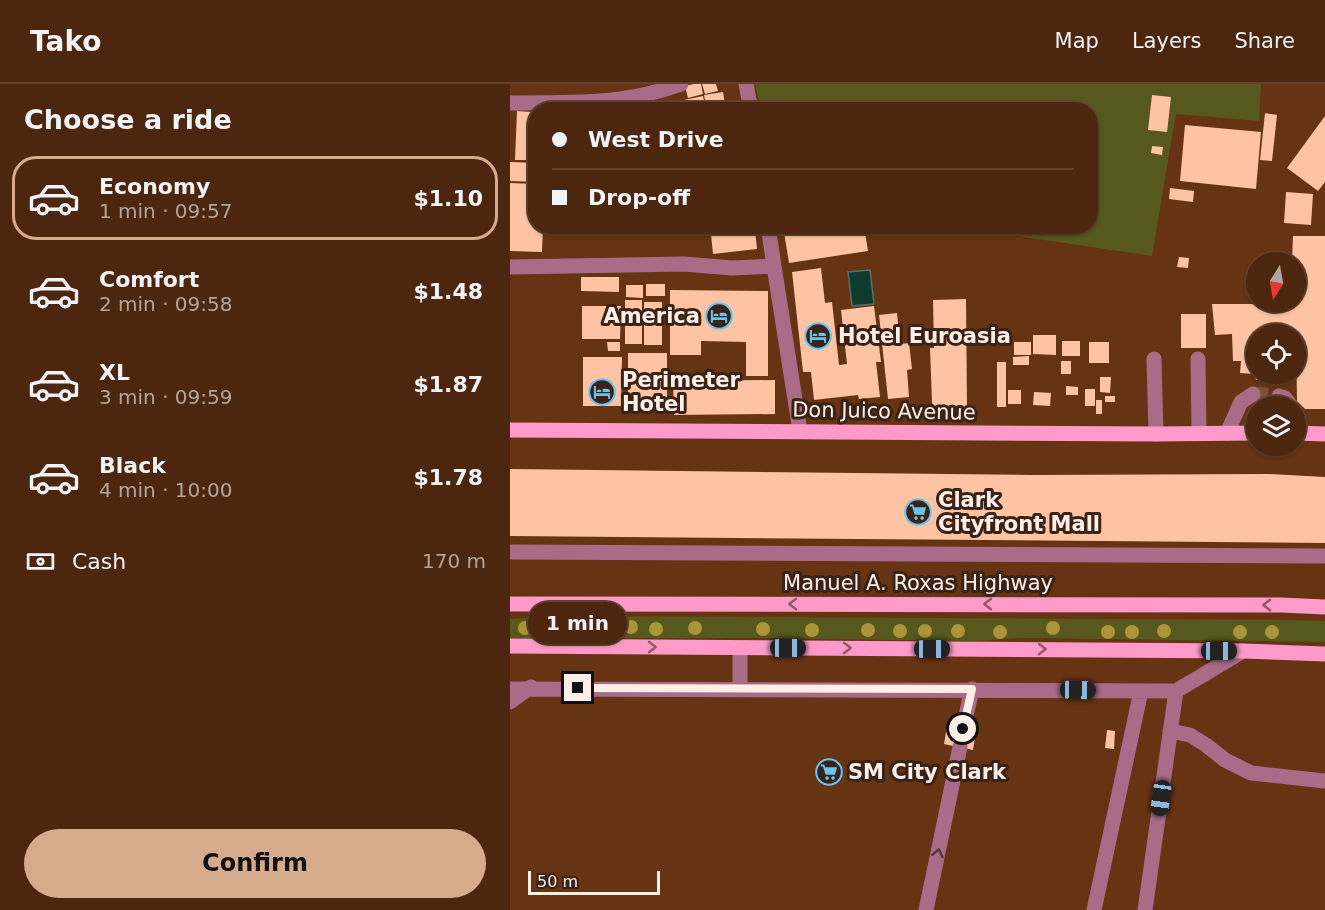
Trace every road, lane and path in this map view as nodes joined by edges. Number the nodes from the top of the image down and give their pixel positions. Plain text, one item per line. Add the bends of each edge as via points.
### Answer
1 (681, 84) edge
2 (746, 84) edge
3 (606, 102) edge
4 (749, 102) edge
5 (510, 103) edge
6 (528, 103) edge
7 (769, 234) edge
8 (774, 266) junction
9 (510, 267) edge
10 (1154, 359) dead end
11 (1198, 359) dead end
12 (1253, 394) dead end
13 (510, 430) edge
14 (800, 431) junction
15 (1306, 431) edge
16 (1227, 432) junction
17 (1199, 433) junction
18 (1246, 433) edge
19 (1156, 434) junction
20 (1325, 434) edge
21 (510, 552) edge
22 (1325, 556) edge
23 (510, 604) edge
24 (1325, 607) edge
25 (510, 646) edge
26 (740, 648) junction
27 (1243, 651) junction
28 (1325, 654) edge
29 (531, 687) junction
30 (510, 688) edge
31 (740, 688) junction
32 (972, 689) junction
33 (1141, 691) junction
34 (1176, 691) junction
35 (510, 702) edge
36 (963, 729) dead end
37 (1170, 731) junction
38 (960, 747) dead end
39 (1325, 781) edge
40 (926, 910) edge
41 (1094, 910) edge
42 (1145, 910) edge

1 - 3 street via 636,98
2 - 4 street
5 - 6 street
7 - 8 street
8 - 9 street
8 - 14 street
10 - 19 street
11 - 17 street
12 - 16 street via 1241,402
13 - 14 main road, Don Juico Avenue
14 - 19 main road, Don Juico Avenue
15 - 20 main road
16 - 17 main road, Don Juico Avenue
16 - 18 main road, Don Juico Avenue
17 - 19 main road, Don Juico Avenue
21 - 22 street
24 -> 23 main road, Manuel A. Roxas Highway
25 -> 26 main road
26 -> 27 main road
26 - 31 street
27 - 28 main road
27 - 34 street
29 - 30 street
29 - 31 street
29 - 35 street
31 - 32 street
32 - 33 street
32 - 36 street
33 - 34 street
33 - 41 street
34 - 37 street
37 - 39 street via 1190,735 1251,773
37 - 42 street
40 -> 38 street

